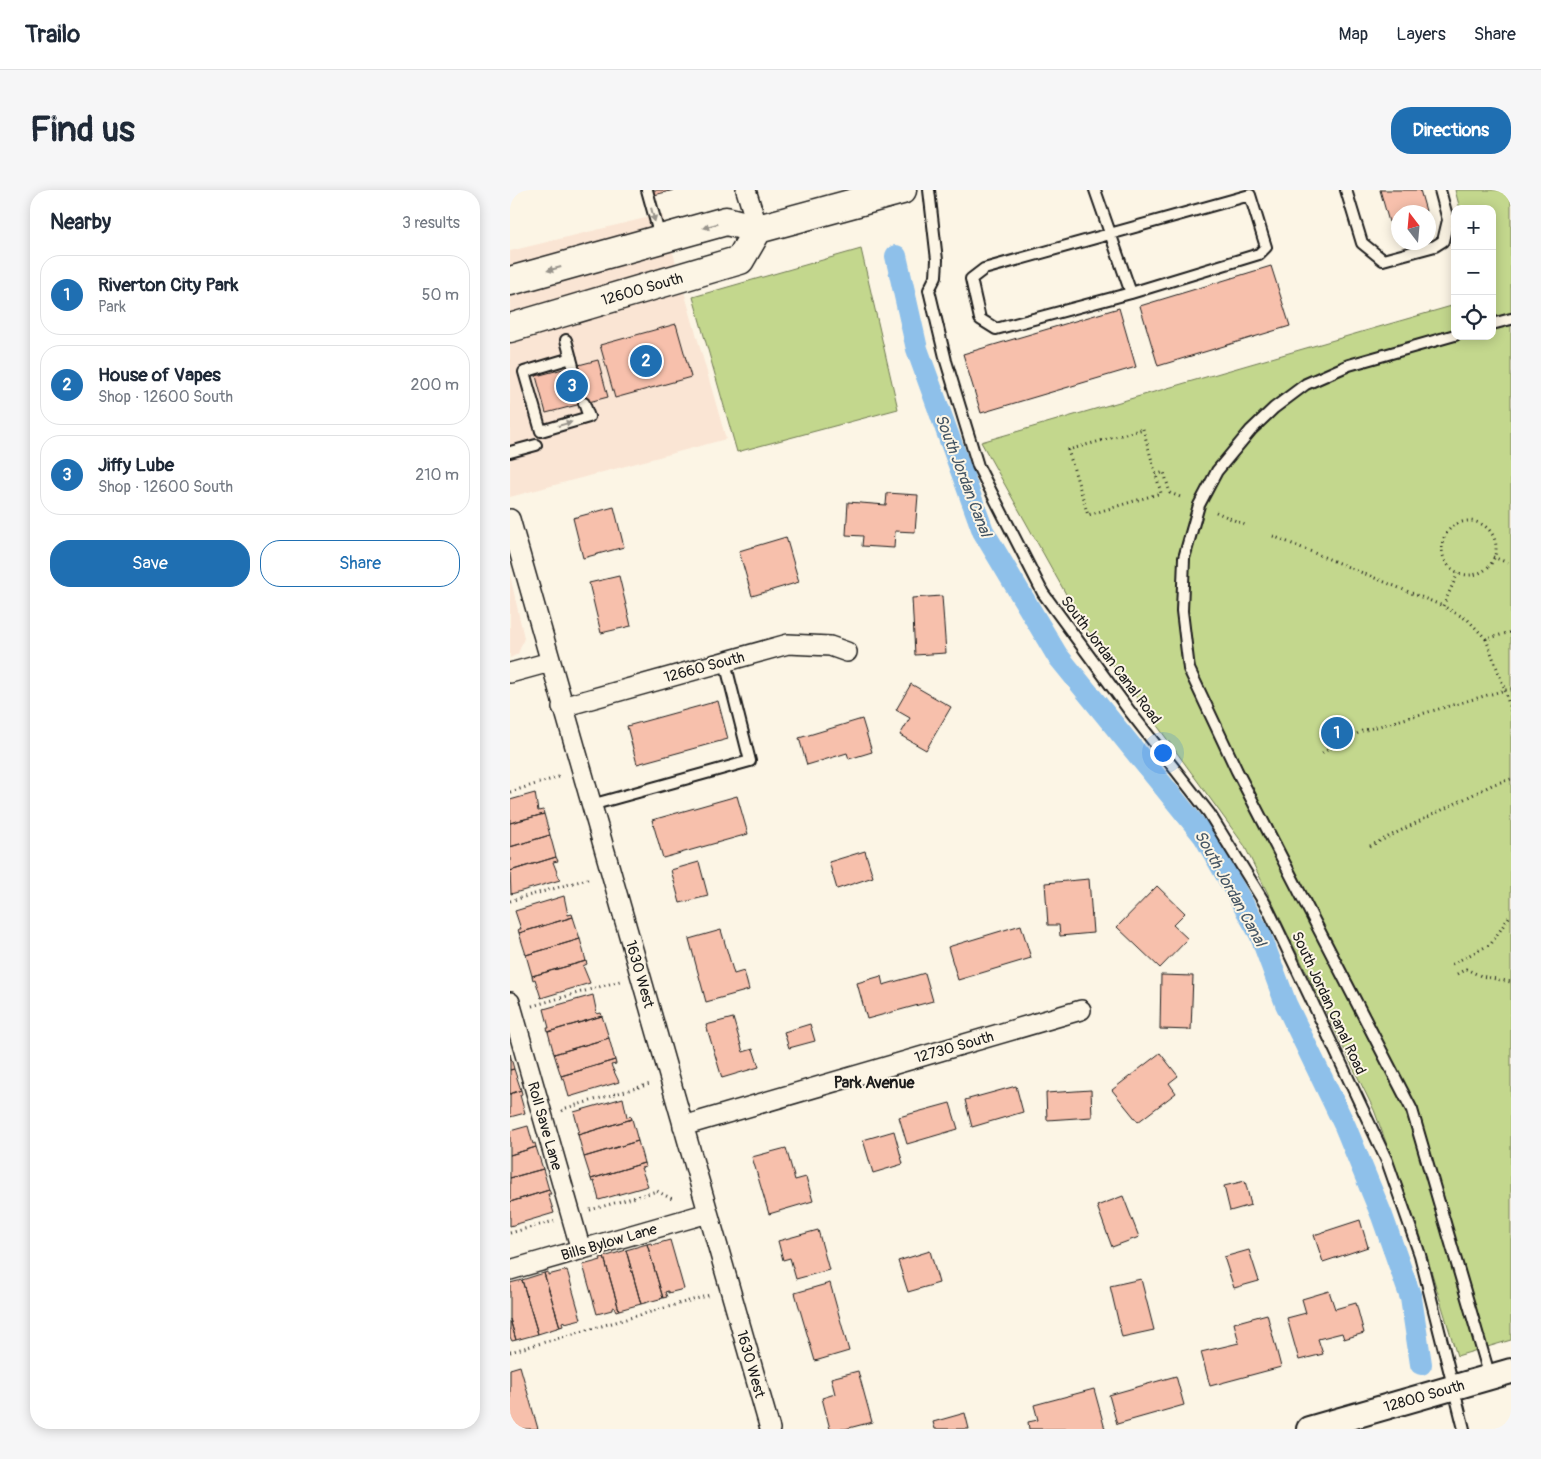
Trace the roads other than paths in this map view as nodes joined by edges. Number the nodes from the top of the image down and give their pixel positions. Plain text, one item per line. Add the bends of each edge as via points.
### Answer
1 (647, 190) edge
2 (746, 190) edge
3 (902, 190) edge
4 (929, 190) edge
5 (1095, 190) edge
6 (1346, 190) edge
7 (1440, 190) edge
8 (758, 229) junction
9 (1109, 234) junction
10 (660, 239) junction
11 (510, 281) edge
12 (1131, 293) junction
13 (1511, 319) edge
14 (1496, 323) edge
15 (510, 328) edge
16 (1451, 336) edge
17 (566, 340) dead end
18 (584, 403) dead end
19 (536, 445) dead end
20 (510, 452) edge
21 (510, 519) edge
22 (847, 652) dead end
23 (550, 662) junction
24 (725, 662) junction
25 (510, 674) edge
26 (562, 706) junction
27 (591, 805) junction
28 (517, 1005) edge
29 (1081, 1010) dead end
30 (683, 1126) junction
31 (708, 1213) junction
32 (581, 1250) junction
33 (510, 1270) edge
34 (1500, 1374) edge
35 (1452, 1388) junction
36 (770, 1429) edge
37 (1309, 1429) edge
38 (1464, 1429) edge

1 -> 10 lane
2 - 8 street
3 - 8 main road
4 - 35 lane, South Jordan Canal Road via 938,260 936,276 929,290 946,361 978,466 1043,593 1209,813 1267,906 1387,1161 1420,1255
5 - 9 lane
6 - 7 lane via 1362,243 1383,260 1443,241 1448,220
8 -> 10 main road via 726,221
8 - 15 main road, 12600 South via 740,260
9 - 12 lane
9 - 12 lane via 1250,195 1266,247 1259,254
9 - 12 lane via 984,268 971,279 980,318 996,329
10 -> 11 main road
13 - 14 lane
16 - 34 lane via 1349,365 1306,384 1251,430 1217,472 1199,505 1184,558 1182,610 1189,669 1237,771 1412,1110
17 -> 18 lane via 572,362 524,372 541,431 589,417
19 - 20 lane
21 - 23 street, 1630 West
22 - 24 street, 12660 South via 830,646 788,644
23 - 25 street
23 - 26 street, 1630 West
24 - 26 street, 12660 South
24 - 27 lane via 750,761
26 - 27 street, 1630 West
27 - 30 street, 1630 West
28 - 32 street, Roll Save Lane
29 - 30 street, 12730 South
30 - 31 street, 1630 West
31 - 32 street, Bills Bylow Lane
31 - 36 street, 1630 West
32 - 33 street, Bills Bylow Lane
34 - 35 street, 12800 South
35 - 37 street, 12800 South
35 - 38 lane, South Jordan Canal Road

